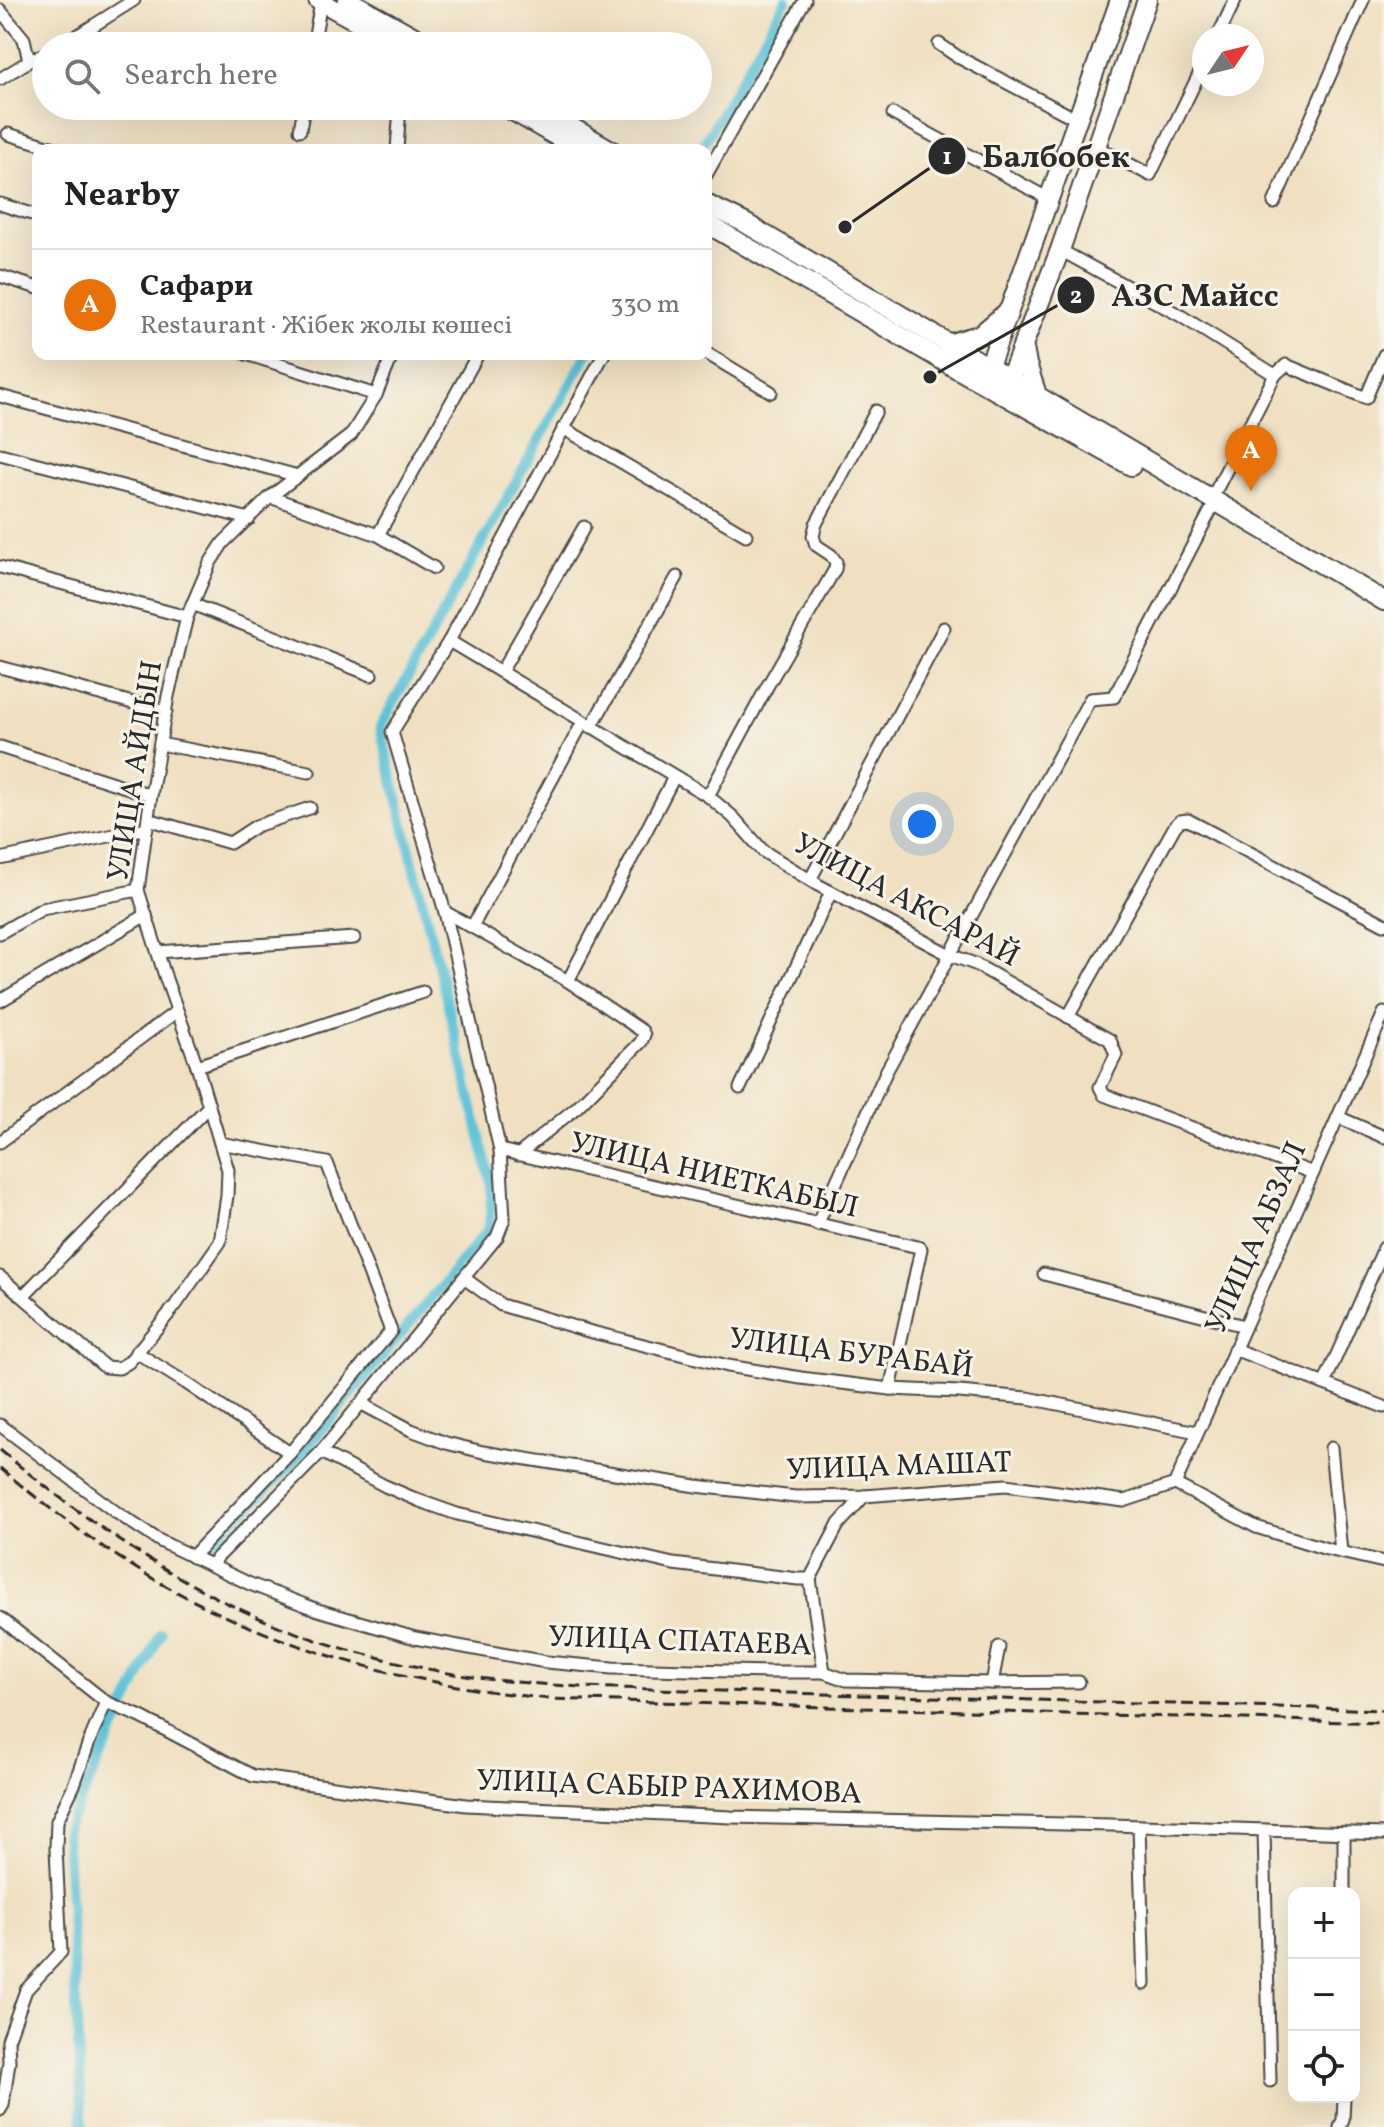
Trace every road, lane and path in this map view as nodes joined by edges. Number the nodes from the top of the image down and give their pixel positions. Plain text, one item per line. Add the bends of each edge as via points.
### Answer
1 (134, 0) edge
2 (348, 0) edge
3 (805, 0) edge
4 (1120, 0) edge
5 (1147, 0) edge
6 (1235, 0) edge
7 (1363, 0) edge
8 (319, 1) edge
9 (0, 10) edge
10 (1224, 24) edge
11 (83, 32) edge
12 (315, 32) edge
13 (370, 32) edge
14 (393, 32) edge
15 (939, 44) dead end
16 (32, 60) edge
17 (29, 61) junction
18 (0, 79) edge
19 (1192, 89) edge
20 (893, 114) dead end
21 (302, 120) edge
22 (399, 120) edge
23 (528, 120) edge
24 (559, 120) edge
25 (1078, 120) junction
26 (300, 130) dead end
27 (8, 134) dead end
28 (41, 144) edge
29 (397, 144) edge
30 (570, 144) edge
31 (601, 144) edge
32 (1097, 147) junction
33 (712, 164) edge
34 (1049, 199) junction
35 (1274, 203) dead end
36 (0, 204) edge
37 (712, 207) edge
38 (32, 214) edge
39 (712, 226) edge
40 (1060, 250) junction
41 (0, 276) edge
42 (32, 286) edge
43 (1009, 310) junction
44 (1023, 343) junction
45 (948, 344) junction
46 (1384, 355) edge
47 (712, 357) edge
48 (265, 360) edge
49 (391, 360) edge
50 (475, 360) edge
51 (601, 360) edge
52 (1275, 375) junction
53 (986, 376) junction
54 (1006, 387) junction
55 (771, 392) dead end
56 (376, 395) junction
57 (1037, 395) junction
58 (0, 396) edge
59 (876, 411) dead end
60 (563, 428) junction
61 (0, 454) edge
62 (298, 476) junction
63 (270, 497) junction
64 (1212, 504) junction
65 (249, 519) junction
66 (584, 527) dead end
67 (378, 535) junction
68 (746, 535) dead end
69 (0, 567) edge
70 (434, 568) dead end
71 (677, 577) dead end
72 (1384, 601) edge
73 (192, 604) junction
74 (1384, 614) edge
75 (187, 617) junction
76 (944, 628) dead end
77 (449, 641) junction
78 (0, 667) edge
79 (501, 672) junction
80 (371, 675) dead end
81 (166, 712) junction
82 (587, 724) junction
83 (160, 744) junction
84 (0, 747) edge
85 (309, 772) dead end
86 (674, 777) junction
87 (151, 795) junction
88 (708, 796) junction
89 (310, 808) dead end
90 (147, 823) junction
91 (0, 859) edge
92 (810, 880) junction
93 (138, 890) junction
94 (831, 892) junction
95 (445, 912) junction
96 (146, 915) junction
97 (1384, 924) edge
98 (472, 927) junction
99 (0, 933) edge
100 (354, 938) dead end
101 (158, 952) junction
102 (950, 955) junction
103 (568, 981) junction
104 (423, 992) dead end
105 (0, 1001) edge
106 (177, 1011) junction
107 (1384, 1013) edge
108 (1068, 1017) junction
109 (197, 1066) junction
110 (740, 1088) dead end
111 (209, 1106) junction
112 (1338, 1117) junction
113 (1384, 1137) edge
114 (0, 1142) edge
115 (220, 1143) junction
116 (500, 1150) junction
117 (518, 1155) junction
118 (1313, 1173) junction
119 (817, 1225) junction
120 (1384, 1248) edge
121 (1044, 1274) dead end
122 (0, 1277) edge
123 (464, 1278) junction
124 (23, 1296) junction
125 (1244, 1326) junction
126 (1234, 1349) junction
127 (136, 1352) junction
128 (1324, 1384) junction
129 (890, 1389) junction
130 (362, 1404) junction
131 (1384, 1407) edge
132 (0, 1425) edge
133 (1197, 1432) junction
134 (1331, 1448) dead end
135 (321, 1452) junction
136 (290, 1453) junction
137 (1175, 1484) junction
138 (864, 1496) junction
139 (1341, 1552) junction
140 (192, 1557) junction
141 (1384, 1562) edge
142 (210, 1565) junction
143 (810, 1579) junction
144 (0, 1618) edge
145 (999, 1647) dead end
146 (824, 1672) junction
147 (1079, 1682) dead end
148 (992, 1683) junction
149 (112, 1704) junction
150 (1139, 1826) junction
151 (1264, 1830) junction
152 (1344, 1833) junction
153 (1384, 1834) edge
154 (1344, 1887) edge
155 (1144, 1984) dead end
156 (1270, 2081) dead end
157 (1344, 2103) edge
158 (0, 2110) edge
159 (1340, 2127) edge

1 - 11 street
2 - 14 main road
3 - 33 street
4 - 25 main road
5 - 32 main road
6 - 10 street
7 - 35 street
8 - 12 street
8 - 13 main road
9 - 17 street via 24,39
15 - 25 street
16 - 17 street
17 - 18 street
19 - 32 street via 1150,175
20 - 34 street
21 - 26 street
22 - 29 street
23 - 30 main road
24 - 31 main road
25 - 34 main road
27 - 28 street
32 - 40 main road
34 - 43 main road
36 - 38 street
37 - 45 main road
39 - 53 main road
40 - 44 main road
40 - 52 street
41 - 42 street
43 - 45 main road via 981,334
43 - 53 main road
44 - 54 main road
44 - 57 main road
45 - 53 main road
46 - 52 street via 1366,398 1286,365
47 - 55 street
48 - 56 street
49 - 56 street, УЛИЦА АЙДЫН
50 - 67 street
51 - 60 street
52 - 64 street
53 - 54 main road
54 - 57 main road
54 - 64 main road
56 - 62 street, УЛИЦА АЙДЫН via 351,435
57 - 64 main road
58 - 62 street
59 - 88 street via 816,524 816,545 831,555 835,569
60 - 68 street
60 - 77 street
61 - 65 street
62 - 63 street, УЛИЦА АЙДЫН
63 - 65 street, УЛИЦА АЙДЫН
63 - 67 street
64 - 72 main road
64 - 74 main road
64 - 102 street via 1114,697 1090,699
65 - 73 street, УЛИЦА АЙДЫН via 223,543
66 - 79 street
67 - 70 street
69 - 75 street
71 - 82 street
73 - 75 street, УЛИЦА АЙДЫН
73 - 80 street
75 - 81 street, УЛИЦА АЙДЫН
76 - 92 street
77 - 79 street, УЛИЦА АКСАРАЙ
77 - 95 street via 392,732
78 - 81 street
79 - 82 street, УЛИЦА АКСАРАЙ
81 - 83 street, УЛИЦА АЙДЫН
82 - 86 street, УЛИЦА АКСАРАЙ
82 - 98 street
83 - 85 street
83 - 87 street, УЛИЦА АЙДЫН
84 - 87 street
86 - 88 street, УЛИЦА АКСАРАЙ
86 - 103 street
87 - 90 street, УЛИЦА АЙДЫН
88 - 92 street, УЛИЦА АКСАРАЙ via 763,851
89 - 90 street via 256,826 230,843
90 - 91 street
90 - 93 street, УЛИЦА АЙДЫН
92 - 94 street, УЛИЦА АКСАРАЙ
93 - 96 street, УЛИЦА АЙДЫН
93 - 99 street via 42,909
94 - 102 street, УЛИЦА АКСАРАЙ
94 - 110 street
95 - 98 street
95 - 116 street
96 - 101 street, УЛИЦА АЙДЫН
96 - 105 street
97 - 108 street via 1188,820 1180,821
98 - 103 street
100 - 101 street
101 - 106 street, УЛИЦА АЙДЫН
102 - 108 street, УЛИЦА АКСАРАЙ
102 - 119 street via 886,1072
103 - 117 street via 644,1035 577,1107
104 - 109 street
106 - 109 street, УЛИЦА АЙДЫН
106 - 114 street
107 - 112 street, УЛИЦА АБЗАЛ
108 - 118 street, УЛИЦА АКСАРАЙ via 1114,1046 1116,1055 1100,1087 1104,1095
109 - 111 street, УЛИЦА АЙДЫН
111 - 115 street, УЛИЦА АЙДЫН
111 - 124 street
112 - 113 street
112 - 118 street, УЛИЦА АБЗАЛ
115 - 127 street, УЛИЦА АЙДЫН via 228,1170 220,1242
115 - 136 street via 327,1163 391,1331
116 - 117 street, УЛИЦА НИЕТКАБЫЛ
116 - 123 street via 504,1219 497,1237
117 - 119 street, УЛИЦА НИЕТКАБЫЛ
118 - 125 street, УЛИЦА АБЗАЛ
119 - 129 street, УЛИЦА НИЕТКАБЫЛ via 921,1249
120 - 128 street
121 - 125 street
122 - 124 street
123 - 129 street, УЛИЦА БУРАБАЙ via 501,1305 588,1331 728,1366
123 - 130 street
124 - 127 street, УЛИЦА АЙДЫН via 105,1367 119,1368
125 - 126 street, УЛИЦА АБЗАЛ
126 - 128 street
126 - 133 street, УЛИЦА АБЗАЛ
127 - 136 street
128 - 131 street
129 - 133 street, УЛИЦА БУРАБАЙ via 1028,1398
130 - 135 street
130 - 138 street, УЛИЦА МАШАТ via 423,1434 483,1452 696,1486 796,1497
132 - 140 street, УЛИЦА СПАТАЕВА via 117,1513
133 - 137 street, УЛИЦА АБЗАЛ
134 - 139 street
135 - 142 street
135 - 143 street via 385,1486 457,1514 673,1564
136 - 140 street
137 - 138 street, УЛИЦА МАШАТ via 1124,1501 1006,1485
137 - 139 street via 1256,1527
138 - 143 street via 838,1525
139 - 141 street
140 - 142 street, УЛИЦА СПАТАЕВА
142 - 146 street, УЛИЦА СПАТАЕВА via 318,1610 415,1638 518,1658 612,1668
143 - 146 street
144 - 149 street, УЛИЦА САБЫР РАХИМОВА
145 - 148 street
146 - 148 street, УЛИЦА СПАТАЕВА via 846,1680
147 - 148 street, УЛИЦА СПАТАЕВА
149 - 150 street, УЛИЦА САБЫР РАХИМОВА via 253,1776 466,1805
149 - 158 street via 89,1742 57,1821 61,1952 26,1990 8,2040
150 - 151 street, УЛИЦА САБЫР РАХИМОВА
150 - 155 street
151 - 152 street, УЛИЦА САБЫР РАХИМОВА
151 - 156 street
152 - 153 street, УЛИЦА САБЫР РАХИМОВА
152 - 154 street
157 - 159 street

